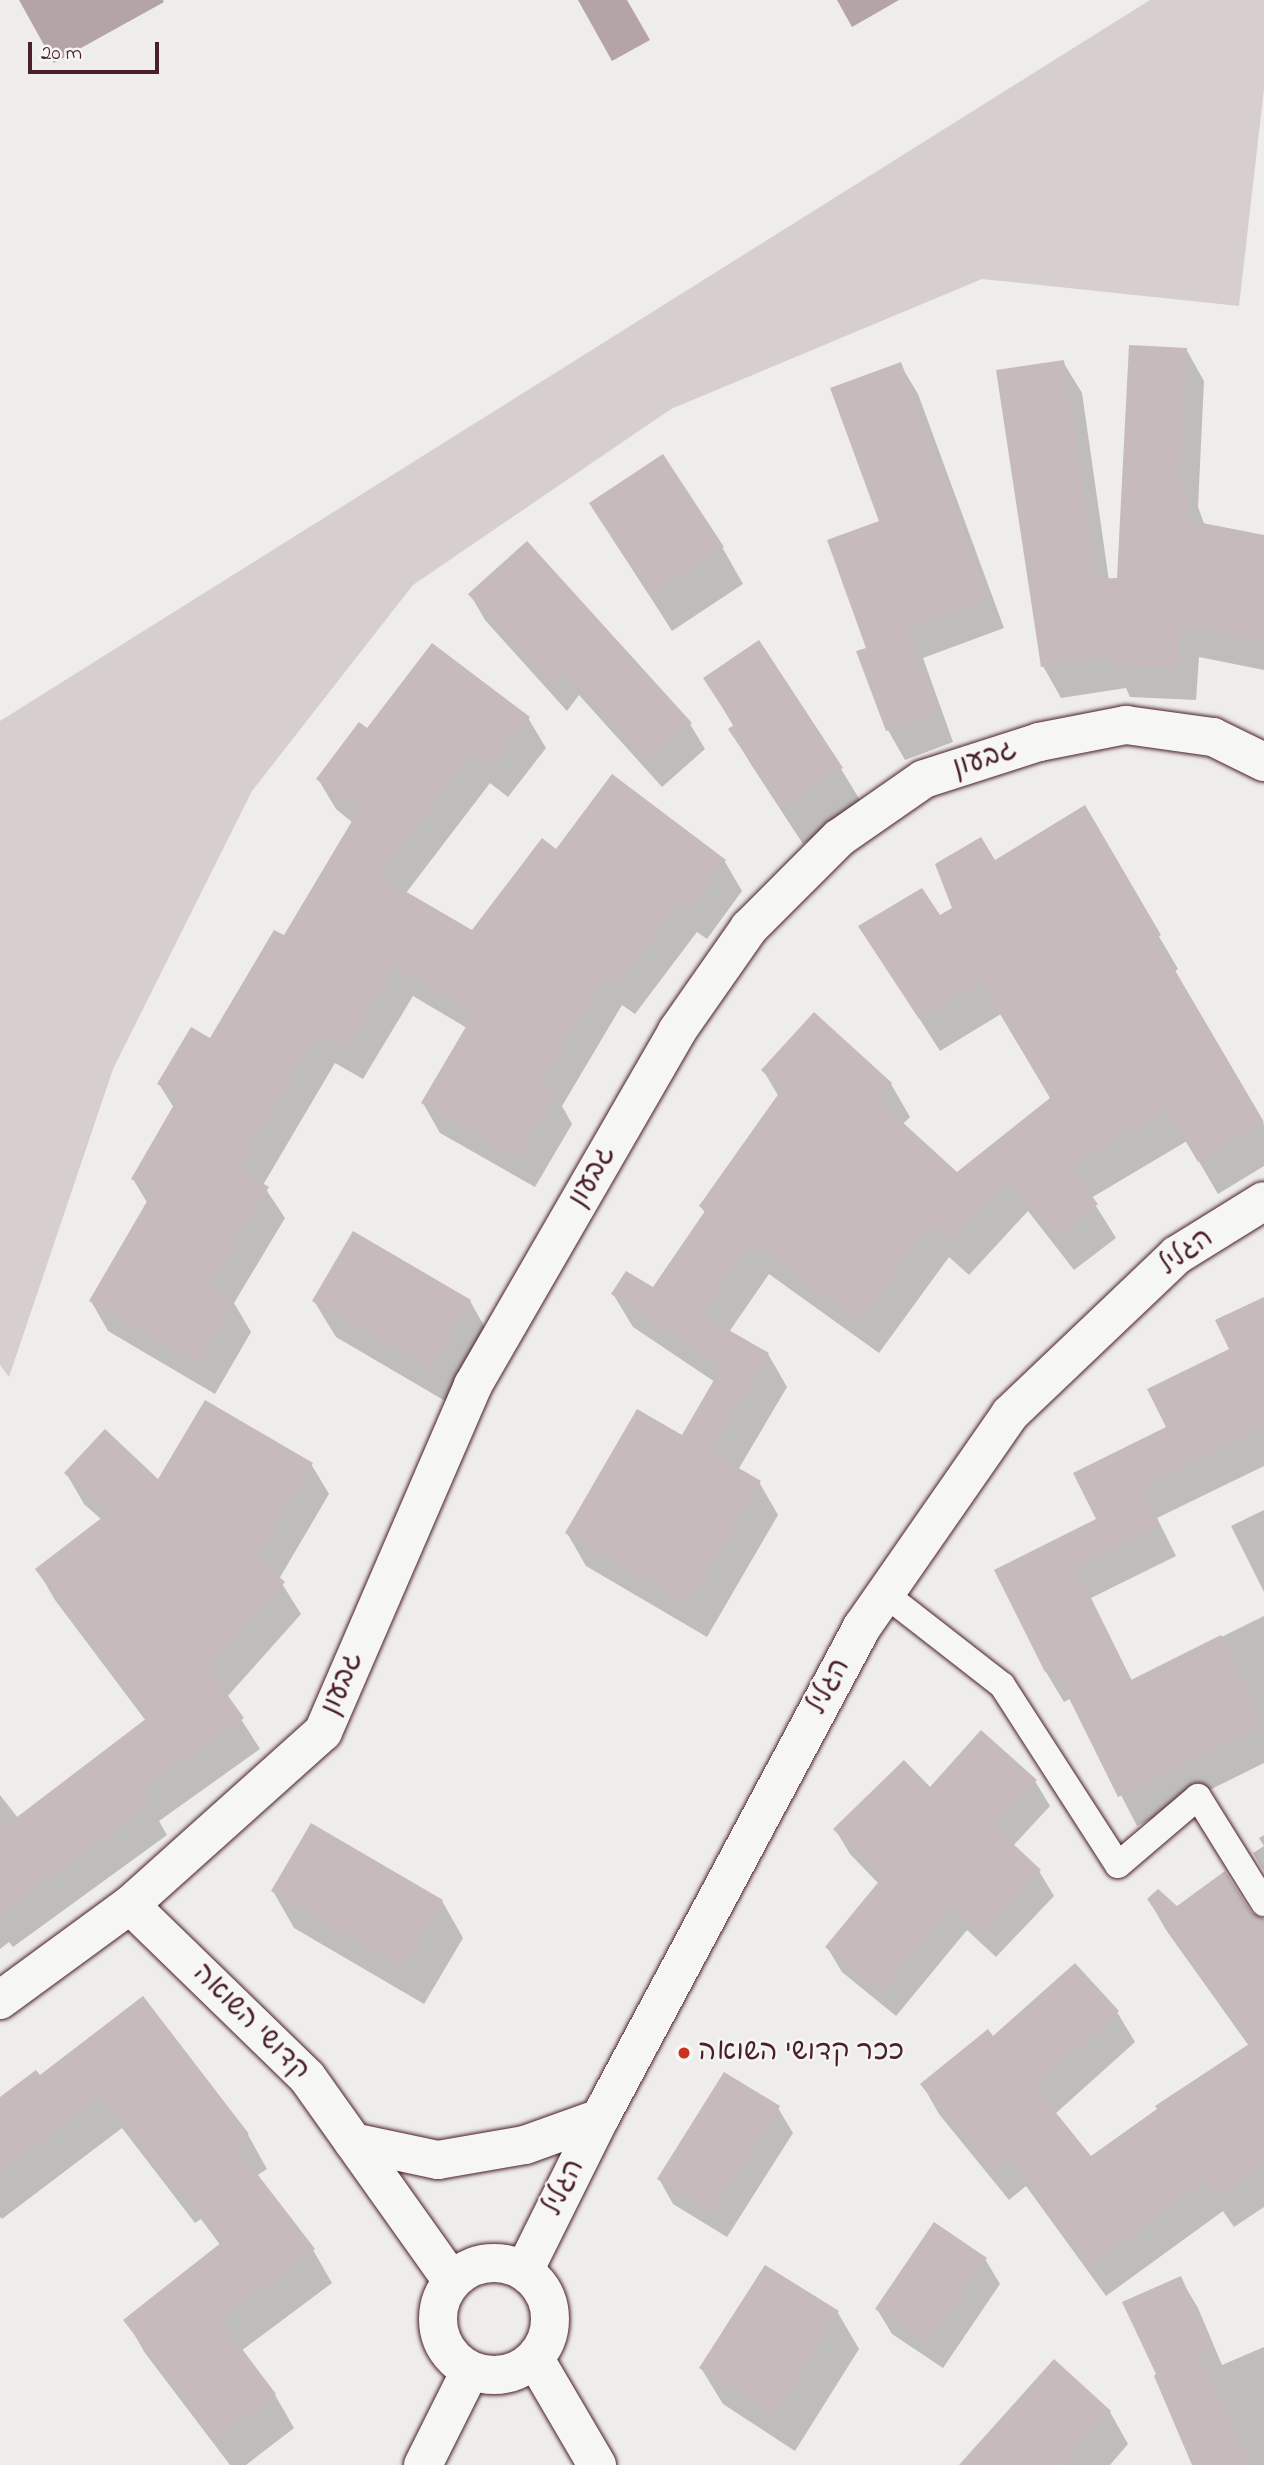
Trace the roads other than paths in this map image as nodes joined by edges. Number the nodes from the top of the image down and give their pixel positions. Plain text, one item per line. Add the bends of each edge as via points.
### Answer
1 (1264, 762) edge
2 (1264, 1201) edge
3 (885, 1594) junction
4 (1264, 1903) edge
5 (130, 1905) junction
6 (0, 2000) edge
7 (600, 2118) junction
8 (353, 2142) junction
9 (524, 2271) junction
10 (452, 2281) junction
11 (535, 2359) junction
12 (470, 2371) junction
13 (424, 2465) edge
14 (597, 2465) edge

1 - 5 street, גבעון via 1213,737 1126,725 1039,742 924,779 839,838 812,865 749,929 677,1031 473,1385 323,1732
2 - 3 street, הגליל via 1177,1255 1010,1414
3 - 4 lane via 1002,1685 1118,1865 1198,1797
3 - 7 street, הגליל via 862,1627
5 - 6 street
5 - 8 street, קדושי השואה via 307,2077
7 - 8 street via 525,2145 438,2160
7 - 9 street, הגליל
8 - 10 street, קדושי השואה
9 - 10 street via 506,2263 486,2263 467,2269
9 - 11 street via 541,2286 549,2304 551,2324
10 - 12 street via 437,2317 440,2337 449,2354
11 - 12 street via 509,2374 489,2376
11 - 14 street
12 - 13 street

